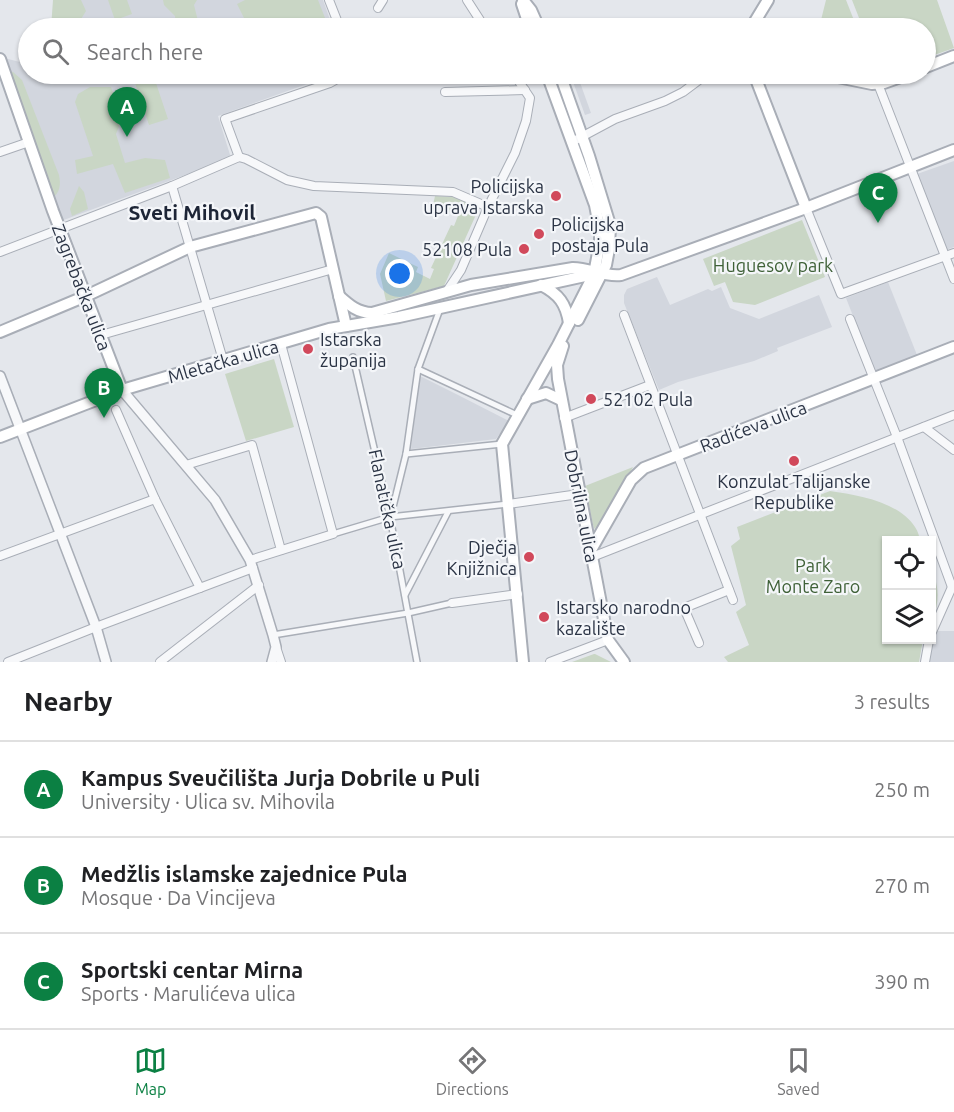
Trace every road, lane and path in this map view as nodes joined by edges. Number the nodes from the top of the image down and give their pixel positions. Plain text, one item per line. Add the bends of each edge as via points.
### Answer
1 (329, 0) edge
2 (467, 0) edge
3 (524, 0) edge
4 (768, 0) edge
5 (336, 18) edge
6 (479, 18) edge
7 (526, 18) edge
8 (535, 18) edge
9 (757, 18) edge
10 (954, 56) edge
11 (936, 63) edge
12 (1, 64) edge
13 (327, 84) edge
14 (521, 84) edge
15 (551, 84) edge
16 (564, 84) edge
17 (694, 84) edge
18 (757, 84) edge
19 (878, 84) edge
20 (525, 90) junction
21 (445, 92) dead end
22 (583, 136) junction
23 (29, 142) junction
24 (572, 142) junction
25 (954, 150) edge
26 (0, 153) edge
27 (239, 157) junction
28 (910, 166) junction
29 (172, 186) junction
30 (488, 207) junction
31 (806, 208) junction
32 (59, 228) junction
33 (190, 247) junction
34 (0, 252) edge
35 (954, 253) edge
36 (945, 256) junction
37 (333, 269) junction
38 (461, 270) junction
39 (598, 274) junction
40 (954, 279) edge
41 (471, 285) junction
42 (542, 285) junction
43 (447, 291) junction
44 (86, 296) junction
45 (339, 296) junction
46 (207, 304) junction
47 (441, 306) junction
48 (624, 315) dead end
49 (850, 319) dead end
50 (569, 323) junction
51 (346, 326) junction
52 (0, 333) edge
53 (101, 335) junction
54 (281, 344) junction
55 (561, 345) junction
56 (954, 347) edge
57 (353, 357) dead end
58 (223, 360) junction
59 (418, 369) junction
60 (0, 376) edge
61 (874, 378) junction
62 (650, 385) junction
63 (122, 390) junction
64 (527, 399) junction
65 (561, 400) junction
66 (116, 410) dead end
67 (954, 415) edge
68 (518, 416) junction
69 (564, 418) junction
70 (924, 427) junction
71 (21, 429) junction
72 (0, 437) edge
73 (897, 437) junction
74 (502, 444) junction
75 (954, 450) edge
76 (406, 454) junction
77 (677, 456) junction
78 (186, 465) junction
79 (579, 494) junction
80 (155, 499) junction
81 (508, 504) junction
82 (448, 512) junction
83 (700, 515) junction
84 (390, 517) junction
85 (61, 533) junction
86 (333, 534) junction
87 (281, 550) junction
88 (592, 554) junction
89 (0, 556) edge
90 (251, 564) junction
91 (259, 585) junction
92 (953, 587) edge
93 (200, 588) junction
94 (729, 590) junction
95 (518, 594) junction
96 (405, 595) junction
97 (733, 600) dead end
98 (452, 603) joint
99 (408, 613) junction
100 (936, 623) edge
101 (96, 627) junction
102 (273, 634) junction
103 (608, 640) junction
104 (699, 643) dead end
105 (928, 644) edge
106 (276, 647) junction
107 (8, 662) edge
108 (106, 662) edge
109 (160, 662) edge
110 (272, 662) edge
111 (281, 662) edge
112 (417, 662) edge
113 (523, 662) edge
114 (550, 662) edge
115 (624, 662) edge
116 (926, 662) edge

1 - 5 street
2 - 6 street
3 - 7 main road
3 - 8 main road
4 - 9 main road
10 - 11 main road
12 - 23 main road, Zagrebačka ulica
13 - 27 street via 225,119
14 - 20 street
15 - 24 main road
16 - 22 main road
17 - 22 street via 666,101 615,119
18 - 31 main road
19 - 28 street
20 - 21 street
20 - 30 street via 530,98 526,121
22 - 24 street
22 - 39 main road via 608,216 608,258
23 - 26 street
23 - 32 main road, Zagrebačka ulica
24 - 39 main road via 598,218
25 - 28 main road
27 - 29 street
27 - 30 street via 287,180 314,186 453,192
28 - 31 main road
28 - 36 street
29 - 32 street
29 - 33 street
30 - 38 street
31 - 36 street via 841,294
31 - 39 main road via 641,269 621,275
32 - 34 street
32 - 44 main road, Zagrebačka ulica
33 - 37 main road via 318,214
33 - 44 main road
33 - 46 street
35 - 36 street
36 - 40 street
37 - 45 main road
37 - 46 street
38 - 41 street
38 - 43 street
39 - 41 main road via 573,268
39 - 42 main road, Mletačka ulica
39 - 50 main road
39 - 55 main road
41 - 43 main road
42 - 47 main road, Mletačka ulica
42 - 50 main road via 561,300
43 - 45 main road via 372,313 352,307
44 - 52 main road
44 - 53 main road, Zagrebačka ulica
45 - 51 main road
46 - 53 street
46 - 58 street
47 - 51 main road, Mletačka ulica
47 - 59 street
48 - 62 street
49 - 61 street
50 - 55 main road
51 - 54 main road, Mletačka ulica
53 - 63 main road, Zagrebačka ulica
54 - 58 main road, Mletačka ulica
54 - 86 street
55 - 64 main road
55 - 65 main road, Dobrilina ulica via 557,365
56 - 61 main road, Radićeva ulica
57 - 84 street, Flanatička ulica
58 - 63 main road, Mletačka ulica
59 - 68 street
59 - 76 street
60 - 71 street
61 - 73 street
61 - 77 main road, Radićeva ulica
62 - 69 street
62 - 77 street
63 - 71 main road, Mletačka ulica
63 - 78 street, Zagrebačka ulica
64 - 65 main road via 546,393
64 - 68 main road
65 - 69 main road, Dobrilina ulica
66 - 80 street
67 - 70 street
68 - 74 main road
69 - 79 main road, Dobrilina ulica
70 - 73 street
70 - 75 street
71 - 72 main road, Mletačka ulica
71 - 85 street
73 - 83 street
73 - 92 street
74 - 76 street
74 - 81 main road
76 - 84 street
77 - 83 street
77 - 88 main road, Radićeva ulica via 633,476
78 - 87 street via 252,445
78 - 90 street, Zagrebačka ulica via 215,500
79 - 81 street
79 - 88 main road, Dobrilina ulica
80 - 85 street
80 - 93 street
81 - 82 street
81 - 95 main road
82 - 84 street
82 - 96 street
83 - 88 street
83 - 94 street
84 - 86 street
84 - 96 street, Flanatička ulica
85 - 89 street
85 - 101 street
86 - 87 street
87 - 90 street
88 - 103 main road, Dobrilina ulica
90 - 91 street, Zagrebačka ulica
90 - 93 street
91 - 102 street, Zagrebačka ulica
91 - 109 street
92 - 100 street
93 - 101 street
94 - 97 street
94 - 104 street via 684,608
95 - 98 street
95 - 113 main road
96 - 99 street, Flanatička ulica
98 - 99 street
99 - 102 street
99 - 112 street, Flanatička ulica
101 - 107 street
101 - 108 street
102 - 106 street, Zagrebačka ulica
103 - 114 street
103 - 115 main road, Dobrilina ulica
105 - 116 street
106 - 110 street, Zagrebačka ulica
106 - 111 street, Zagrebačka ulica

